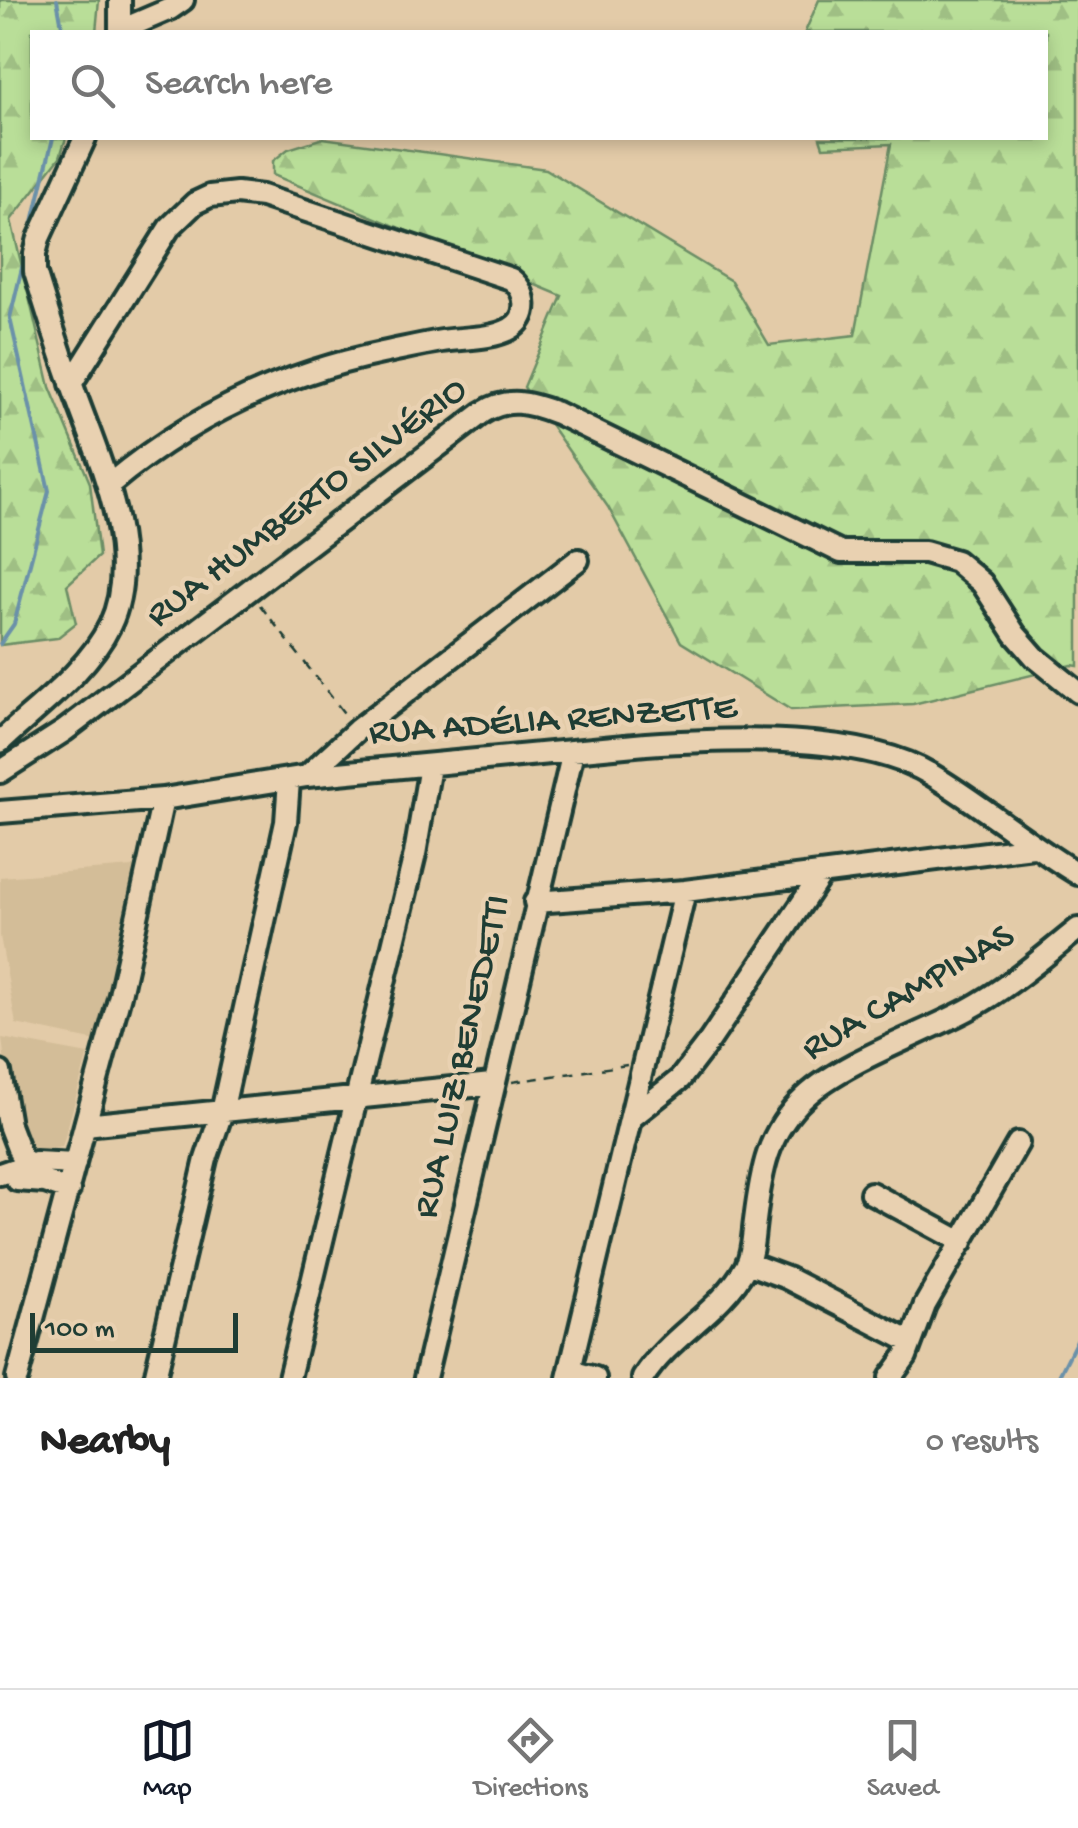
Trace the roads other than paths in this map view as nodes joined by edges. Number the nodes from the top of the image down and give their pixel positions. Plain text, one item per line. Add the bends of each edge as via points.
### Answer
1 (120, 0) edge
2 (182, 0) edge
3 (121, 30) edge
4 (123, 30) edge
5 (84, 140) edge
6 (71, 384) junction
7 (110, 484) junction
8 (578, 560) dead end
9 (1078, 692) edge
10 (0, 742) edge
11 (572, 752) junction
12 (430, 766) junction
13 (0, 772) edge
14 (298, 778) junction
15 (162, 799) junction
16 (0, 812) edge
17 (1033, 846) junction
18 (1078, 874) edge
19 (821, 875) junction
20 (685, 891) junction
21 (535, 902) junction
22 (1078, 928) edge
23 (0, 1072) edge
24 (492, 1084) junction
25 (355, 1100) junction
26 (222, 1112) junction
27 (631, 1118) junction
28 (86, 1125) junction
29 (7, 1136) edge
30 (1018, 1143) dead end
31 (75, 1164) junction
32 (27, 1172) junction
33 (0, 1177) edge
34 (69, 1190) junction
35 (870, 1193) dead end
36 (962, 1242) junction
37 (747, 1263) junction
38 (911, 1342) junction
39 (569, 1374) edge
40 (17, 1378) edge
41 (156, 1378) edge
42 (289, 1378) edge
43 (424, 1378) edge
44 (595, 1378) edge
45 (642, 1378) edge
46 (890, 1378) edge

1 - 3 street
2 - 4 street
5 - 6 street via 34,254
6 - 7 street
6 - 7 street via 168,228 195,203 223,193 262,196 511,279 524,294 521,320 512,328 348,360 278,383 167,440
7 - 10 street via 120,548 111,624 84,662
8 - 14 street
9 - 13 street, RUA HUMBERTO SILVÉRIO via 1035,657 982,583 956,561 925,552 841,552 524,402 482,414
11 - 12 street, RUA ADÉLIA RENZETTE
11 - 17 street, RUA ADÉLIA RENZETTE via 694,741 866,750 932,774
11 - 21 street, RUA LUIZ BENEDETTI
12 - 14 street, RUA ADÉLIA RENZETTE
12 - 25 street
14 - 15 street, RUA ADÉLIA RENZETTE
14 - 26 street
15 - 16 street, RUA ADÉLIA RENZETTE
15 - 28 street
17 - 18 street, RUA ADÉLIA RENZETTE
17 - 19 street
19 - 20 street
19 - 27 street via 710,1040 680,1078
20 - 21 street
20 - 27 street
21 - 24 street, RUA LUIZ BENEDETTI
22 - 37 street, RUA CAMPINAS via 969,1009 806,1095 766,1153
23 - 29 street
24 - 25 street
24 - 43 street, RUA LUIZ BENEDETTI
25 - 26 street
25 - 42 street
26 - 28 street
26 - 41 street
27 - 39 street
28 - 31 street
29 - 32 street
30 - 36 street
31 - 32 street via 46,1162
31 - 34 street
32 - 33 street
32 - 34 street
34 - 40 street
35 - 36 street
36 - 38 street
37 - 38 street
37 - 45 street, RUA CAMPINAS via 726,1295
38 - 46 street
39 - 44 street

